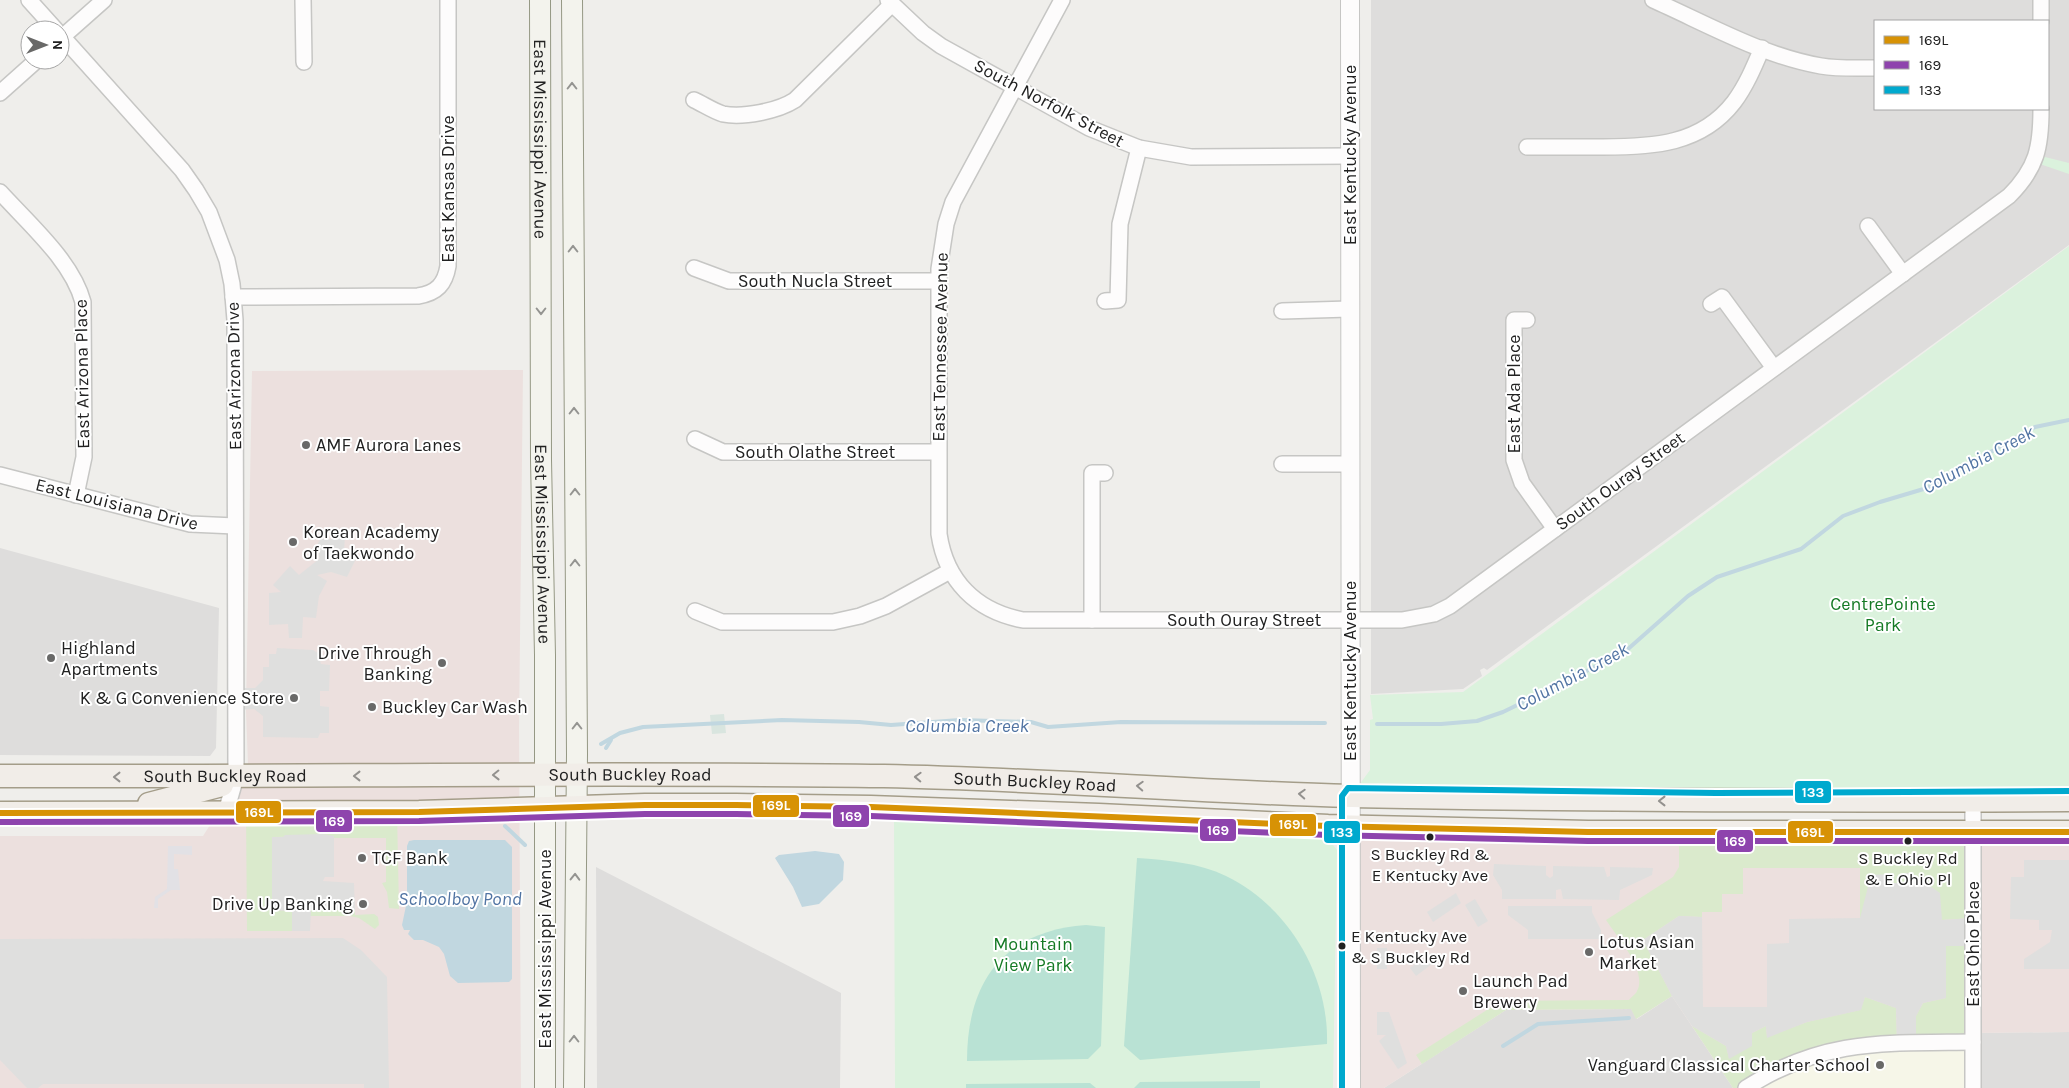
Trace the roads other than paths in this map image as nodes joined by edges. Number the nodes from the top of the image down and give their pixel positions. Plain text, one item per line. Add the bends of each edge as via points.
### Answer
1 (29, 0) edge
2 (104, 0) edge
3 (303, 0) edge
4 (448, 0) edge
5 (540, 0) edge
6 (572, 0) edge
7 (1062, 0) edge
8 (1350, 0) edge
9 (1653, 0) edge
10 (2042, 0) edge
11 (890, 2) edge
12 (47, 20) edge
13 (2042, 20) edge
14 (70, 27) edge
15 (70, 46) edge
16 (1762, 48) junction
17 (304, 62) dead end
18 (1874, 68) edge
19 (26, 70) edge
20 (1014, 87) junction
21 (0, 93) edge
22 (694, 100) dead end
23 (2041, 110) edge
24 (1527, 147) dead end
25 (1138, 148) junction
26 (1349, 156) junction
27 (0, 192) edge
28 (1868, 226) dead end
29 (694, 268) dead end
30 (1903, 274) junction
31 (938, 281) junction
32 (234, 297) junction
33 (1105, 301) dead end
34 (1711, 304) dead end
35 (1349, 309) junction
36 (1282, 311) dead end
37 (1527, 320) dead end
38 (1774, 368) junction
39 (695, 439) dead end
40 (938, 452) junction
41 (1282, 464) dead end
42 (1349, 464) junction
43 (1105, 473) dead end
44 (0, 475) edge
45 (76, 495) junction
46 (235, 526) junction
47 (1555, 529) junction
48 (950, 571) junction
49 (695, 611) dead end
50 (1092, 620) junction
51 (1350, 620) junction
52 (545, 774) junction
53 (577, 774) junction
54 (0, 776) edge
55 (236, 777) junction
56 (1351, 796) junction
57 (1974, 800) junction
58 (2069, 800) edge
59 (576, 807) junction
60 (545, 809) junction
61 (115, 812) junction
62 (236, 812) junction
63 (0, 813) edge
64 (1350, 827) junction
65 (1973, 832) junction
66 (2069, 832) edge
67 (1973, 1042) junction
68 (545, 1088) edge
69 (574, 1088) edge
70 (1351, 1088) edge
71 (1746, 1088) edge
72 (1973, 1088) edge

1 - 12 street, East Arizona Drive
2 - 14 street
3 - 17 street
4 - 32 street, East Kansas Drive via 448,266 446,279 440,288 418,296
5 -> 52 main road, East Mississippi Avenue
53 -> 6 main road, East Mississippi Avenue
7 - 20 street, East Tennessee Avenue
8 - 26 street, East Kentucky Avenue
9 - 16 street
10 - 13 street
11 - 20 street, South Norfolk Street via 941,46
11 - 22 street via 785,107 770,112 723,114
15 - 32 street, East Arizona Drive via 182,170 196,190 219,236
16 - 18 street via 1822,66
16 - 24 street via 1734,103 1714,122 1690,136 1654,146
19 - 21 street
20 - 25 street, South Norfolk Street via 1089,128
20 - 31 street, East Tennessee Avenue via 953,202 941,247
23 - 30 street, South Ouray Street via 2037,155 2022,182 2009,196
25 - 26 street, South Norfolk Street via 1192,157
25 - 33 street via 1120,224 1118,300
26 - 35 street, East Kentucky Avenue
27 - 45 street, East Arizona Place via 65,265 79,288 83,302 84,457
28 - 30 street
29 - 31 street, South Nucla Street via 729,281
30 - 38 street, South Ouray Street
31 - 40 street, East Tennessee Avenue
32 - 46 street, East Arizona Drive
34 - 38 street via 1722,297
35 - 36 street
35 - 42 street, East Kentucky Avenue
37 - 47 street, East Ada Place via 1514,320 1514,460 1522,483
38 - 47 street, South Ouray Street
39 - 40 street, South Olathe Street via 723,452
40 - 48 street, East Tennessee Avenue via 939,534
41 - 42 street
42 - 51 street, East Kentucky Avenue
43 - 50 street via 1092,473
44 - 45 street, East Louisiana Drive
45 - 46 street, East Louisiana Drive via 190,524
46 - 55 street, East Arizona Drive
47 - 51 street, South Ouray Street via 1450,606 1434,614 1402,620
48 - 49 street via 886,606 833,622 722,622
48 - 50 street, South Ouray Street via 966,593 981,605 1008,617
50 - 51 street, South Ouray Street
51 - 56 street, East Kentucky Avenue
52 - 53 main road, South Buckley Road
52 -> 55 main road, South Buckley Road
52 - 60 main road, East Mississippi Avenue
56 -> 53 main road, South Buckley Road via 883,776
53 - 59 main road, East Mississippi Avenue
55 -> 54 main road, South Buckley Road
55 - 61 main road via 228,783
55 - 62 street, East Arizona Drive
57 -> 56 main road, South Buckley Road via 1716,802
56 - 64 street, East Kentucky Avenue
57 - 58 main road, South Buckley Road
57 - 65 street, East Ohio Place
59 - 60 main road, South Buckley Road
59 - 64 main road, South Buckley Road via 871,807
69 -> 59 main road, East Mississippi Avenue
60 - 62 main road, South Buckley Road
60 - 68 main road, East Mississippi Avenue
61 - 62 main road, South Buckley Road
61 - 63 main road, South Buckley Road
64 - 65 main road, South Buckley Road via 1597,832
64 - 70 street, East Kentucky Avenue
65 - 66 main road, South Buckley Road
65 - 67 street, East Ohio Place
67 - 71 street via 1845,1046 1799,1059
67 - 72 street, East Ohio Place

